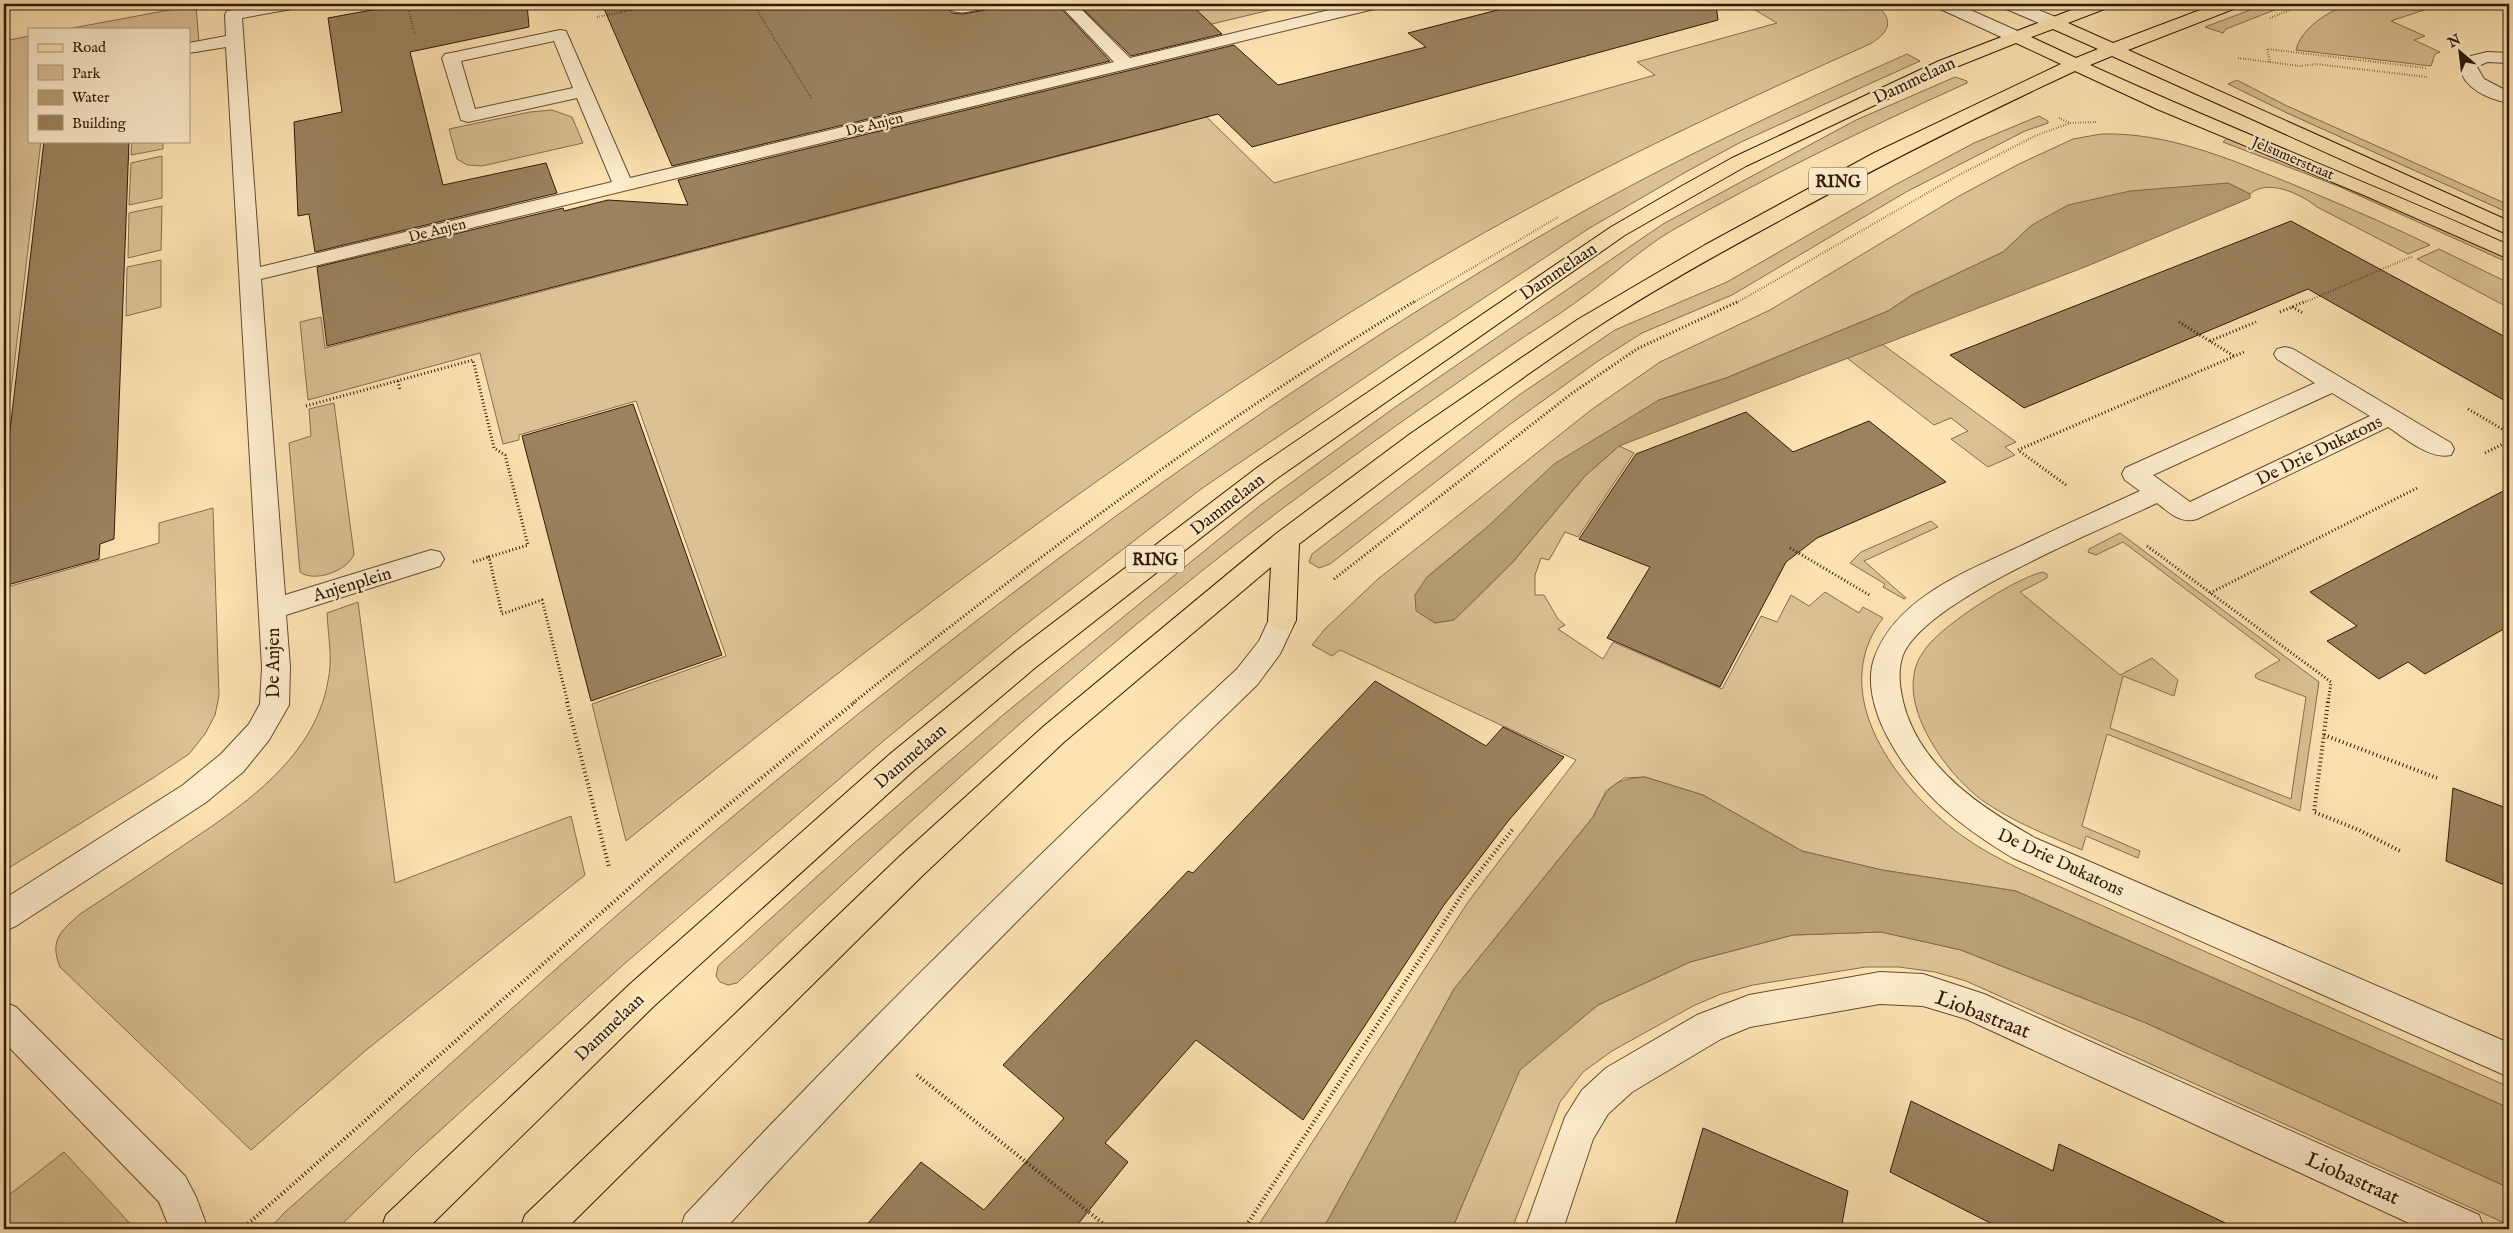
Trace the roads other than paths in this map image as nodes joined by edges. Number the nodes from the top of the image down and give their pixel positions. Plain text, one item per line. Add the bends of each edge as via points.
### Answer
1 (291, 4) edge
2 (954, 4) edge
3 (979, 4) edge
4 (1067, 4) edge
5 (1374, 4) edge
6 (1944, 4) edge
7 (2010, 4) edge
8 (2101, 4) edge
9 (2230, 4) edge
10 (2052, 22) junction
11 (2016, 37) junction
12 (235, 40) junction
13 (190, 48) edge
14 (2112, 49) junction
15 (2509, 58) edge
16 (1126, 64) junction
17 (2076, 64) junction
18 (584, 91) junction
19 (2509, 98) edge
20 (623, 186) junction
21 (2509, 230) edge
22 (2509, 253) edge
23 (252, 276) junction
24 (2285, 354) dead end
25 (2333, 384) junction
26 (2389, 418) junction
27 (2442, 449) dead end
28 (2159, 492) junction
29 (1286, 540) junction
30 (431, 559) dead end
31 (272, 609) junction
32 (1282, 620) joint
33 (4, 916) edge
34 (4, 1018) edge
35 (2509, 1060) edge
36 (189, 1229) edge
37 (400, 1229) edge
38 (539, 1229) edge
39 (699, 1229) edge
40 (1544, 1229) edge
41 (2465, 1229) edge

1 - 12 street, De Anjen via 233,15
2 - 3 street via 958,8
4 - 16 street
5 - 16 street, De Anjen
6 - 11 street
7 - 10 street
8 - 10 main road, Dammelaan / RING
9 - 14 main road, RING
10 - 11 main road, Dammelaan / RING
10 - 14 main road, Jelsumerstraat
11 - 17 main road, Jelsumerstraat
11 - 37 main road, Dammelaan / RING via 1945,65 1739,162 1618,230 1267,472 1026,659 901,763 642,995
12 - 13 street
12 - 23 street, De Anjen
14 - 17 main road, RING
14 - 21 main road, Jelsumerstraat
15 - 19 street via 2473,60 2468,66 2468,72 2484,87
16 - 20 street, De Anjen
17 - 22 main road, Jelsumerstraat
17 - 29 main road, RING via 1881,157 1712,249 1585,325 1419,440
18 - 18 street via 560,35 451,58 468,116
18 - 20 street
20 - 23 street, De Anjen
23 - 31 street, De Anjen
24 - 25 street
25 - 26 street, De Drie Dukatons
25 - 28 street, De Drie Dukatons via 2134,474
26 - 27 street
26 - 28 street, De Drie Dukatons via 2188,513
28 - 35 street, De Drie Dukatons via 1981,577 1914,621 1892,648 1886,671 1893,717 1903,738 1925,771 1954,803 1981,824 2024,848
29 - 32 main road
29 - 38 main road, RING via 1054,734 917,860
30 - 31 street, Anjenplein
31 - 33 street, De Anjen via 276,666 274,705 259,732 232,763 194,794
32 - 39 street via 1270,646 1247,677 969,945
34 - 36 street via 172,1188
40 - 41 street, Liobastraat via 1578,1130 1595,1102 1619,1080 1709,1027 1749,1011 1880,988 1923,990 1972,1005

